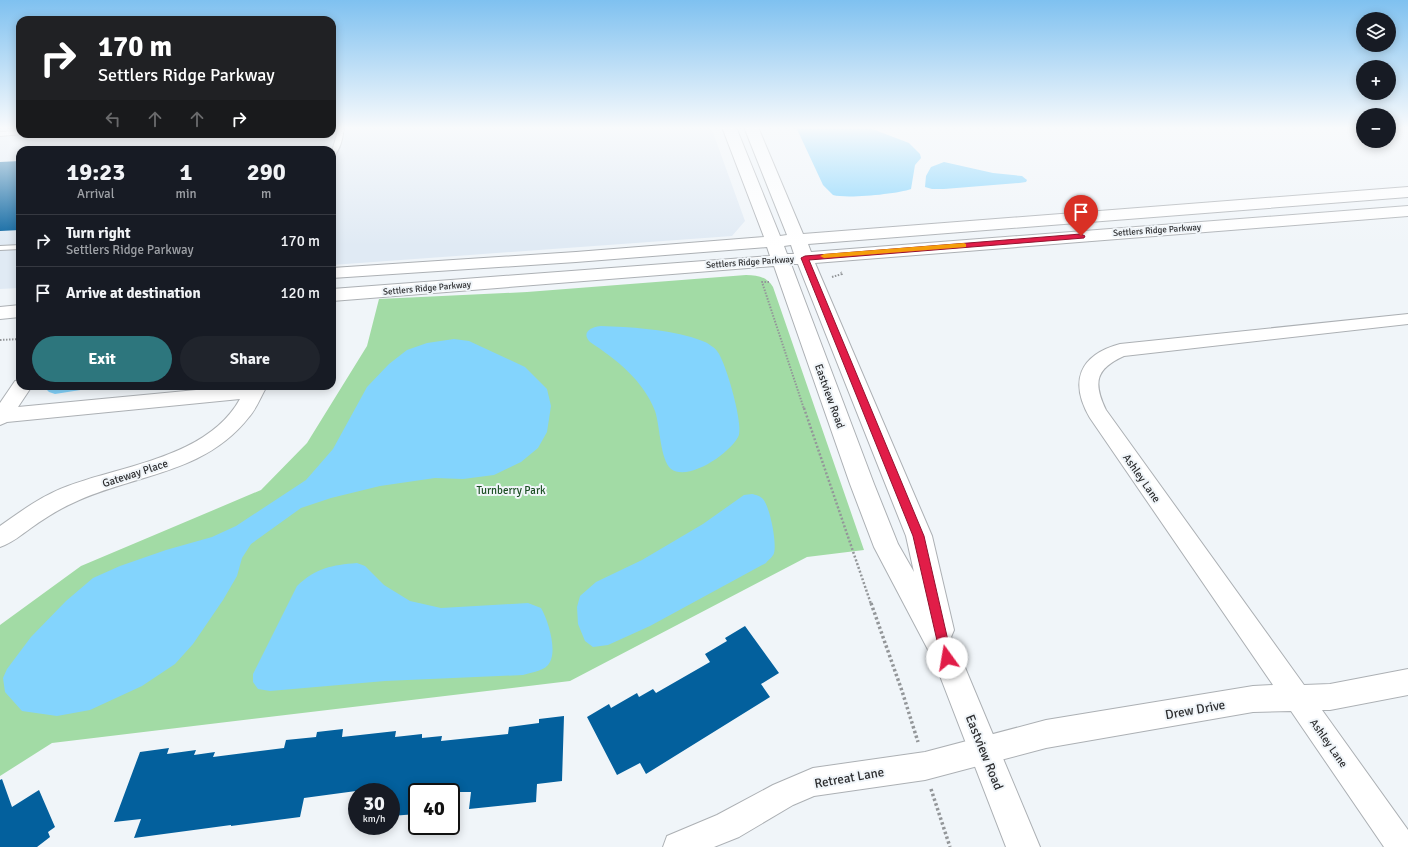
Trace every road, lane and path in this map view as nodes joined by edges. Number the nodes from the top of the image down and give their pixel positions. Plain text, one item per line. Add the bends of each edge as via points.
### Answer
1 (745, 167) edge
2 (767, 167) edge
3 (1408, 192) edge
4 (1408, 211) edge
5 (798, 240) junction
6 (774, 241) junction
7 (16, 247) edge
8 (0, 248) edge
9 (805, 258) junction
10 (780, 260) junction
11 (336, 273) edge
12 (762, 282) dead end
13 (336, 295) edge
14 (16, 311) edge
15 (0, 313) edge
16 (1408, 319) edge
17 (16, 339) edge
18 (0, 340) edge
19 (19, 390) edge
20 (238, 390) edge
21 (255, 390) edge
22 (1, 417) edge
23 (0, 538) edge
24 (947, 658) junction
25 (1408, 682) edge
26 (1298, 698) junction
27 (912, 722) dead end
28 (984, 750) junction
29 (940, 817) dead end
30 (694, 844) edge
31 (950, 847) edge
32 (1023, 847) edge
33 (1402, 847) edge

1 - 6 street, Eastview Road
2 - 5 street, Eastview Road
3 - 5 street, Settlers Ridge Parkway
4 - 9 street, Settlers Ridge Parkway
5 - 6 street, Settlers Ridge Parkway
5 - 9 street, Eastview Road
6 - 10 street, Eastview Road
6 - 11 street, Settlers Ridge Parkway
7 - 8 lane
9 - 10 street, Settlers Ridge Parkway
9 - 24 street, Eastview Road via 919,536
10 - 13 street, Settlers Ridge Parkway
10 - 24 street, Eastview Road via 887,547
12 - 27 path
14 - 15 street
16 - 26 street, Ashley Lane via 1134,347 1120,350 1100,360 1092,368 1089,376 1087,386 1090,400 1097,413
17 - 18 path
19 - 22 street, Gateway Place
20 - 22 street, Gateway Place
21 - 23 street, Gateway Place via 238,419 207,445 167,464 75,492 52,503
24 - 28 street, Eastview Road
25 - 26 street, Drew Drive via 1330,697
26 - 28 street, Drew Drive via 1253,699 1046,734
26 - 33 street, Ashley Lane
28 - 30 street, Retreat Lane via 925,766 813,782 783,795
28 - 32 street, Eastview Road
29 - 31 path

